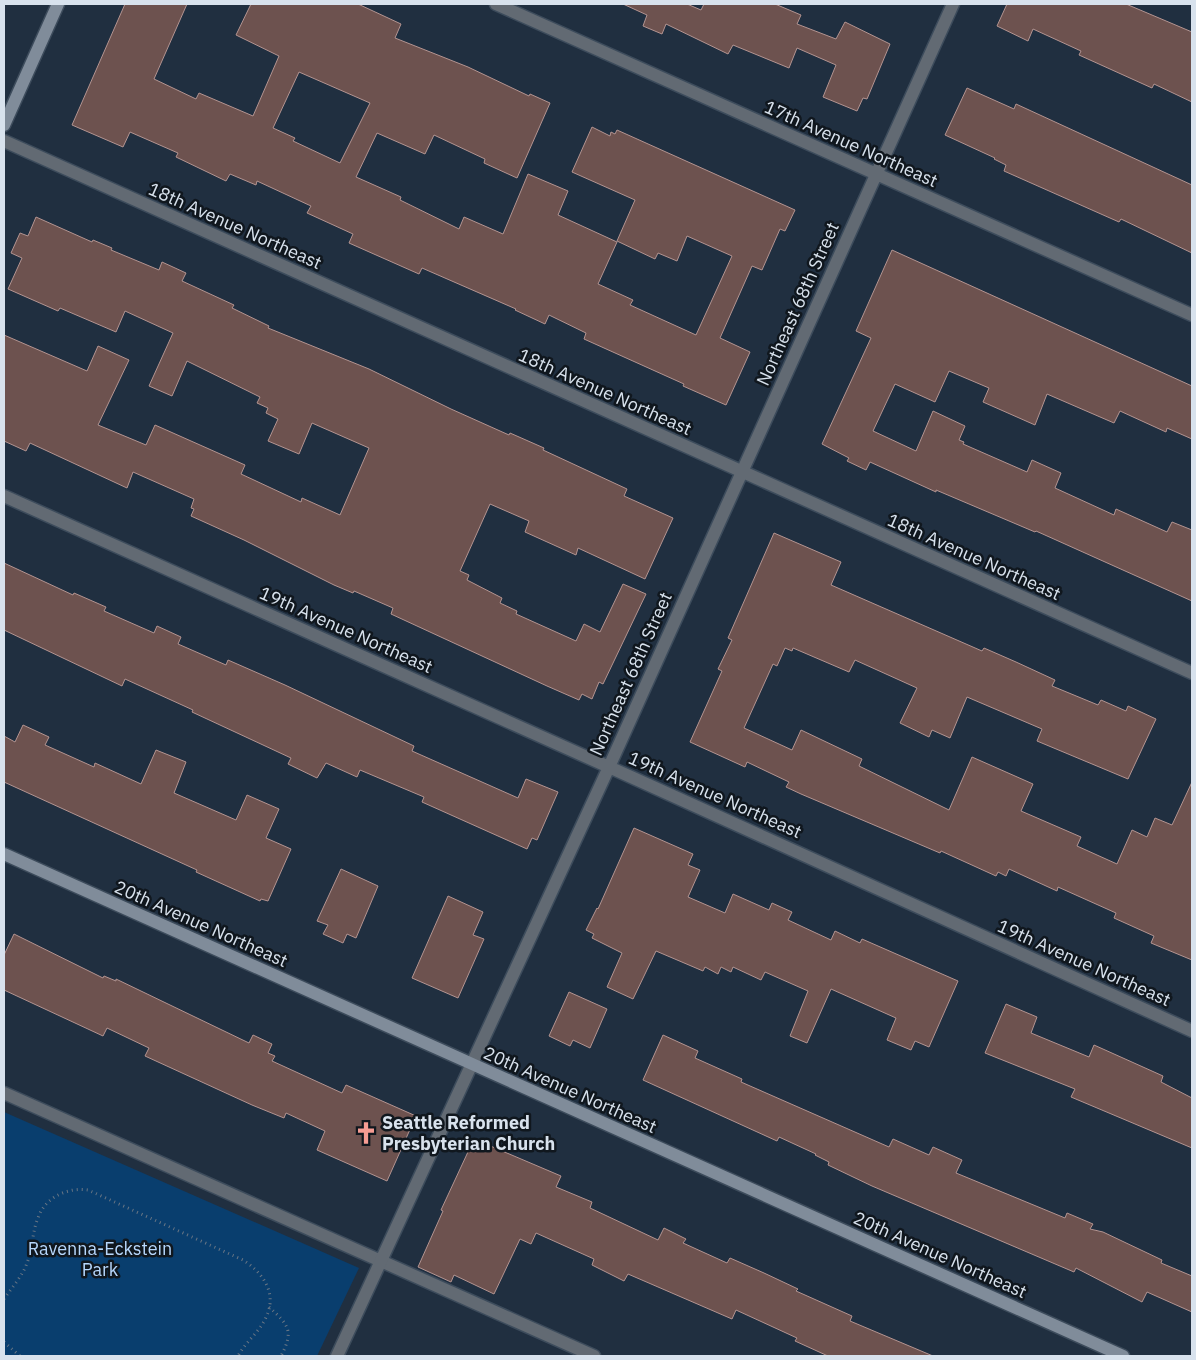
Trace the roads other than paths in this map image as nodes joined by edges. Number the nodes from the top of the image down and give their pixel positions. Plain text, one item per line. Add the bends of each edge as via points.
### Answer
1 (58, 4) edge
2 (496, 4) edge
3 (953, 4) edge
4 (4, 125) edge
5 (4, 141) edge
6 (876, 174) junction
7 (1192, 315) edge
8 (741, 472) junction
9 (4, 496) edge
10 (1192, 673) edge
11 (609, 767) junction
12 (4, 854) edge
13 (1192, 1032) edge
14 (472, 1065) junction
15 (4, 1093) edge
16 (381, 1261) junction
17 (337, 1356) edge
18 (594, 1356) edge
19 (1123, 1356) edge

1 - 4 street
2 - 6 street, 17th Avenue Northeast
3 - 6 street, Northeast 68th Street
5 - 8 street, 18th Avenue Northeast
6 - 7 street, 17th Avenue Northeast
6 - 8 street, Northeast 68th Street
8 - 10 street, 18th Avenue Northeast
8 - 11 street, Northeast 68th Street
9 - 11 street, 19th Avenue Northeast
11 - 13 street, 19th Avenue Northeast
11 - 14 street, Northeast 68th Street
12 - 14 street, 20th Avenue Northeast
14 - 16 street, Northeast 68th Street
14 - 19 street, 20th Avenue Northeast
15 - 16 street
16 - 17 street, Northeast 68th Street
16 - 18 street

